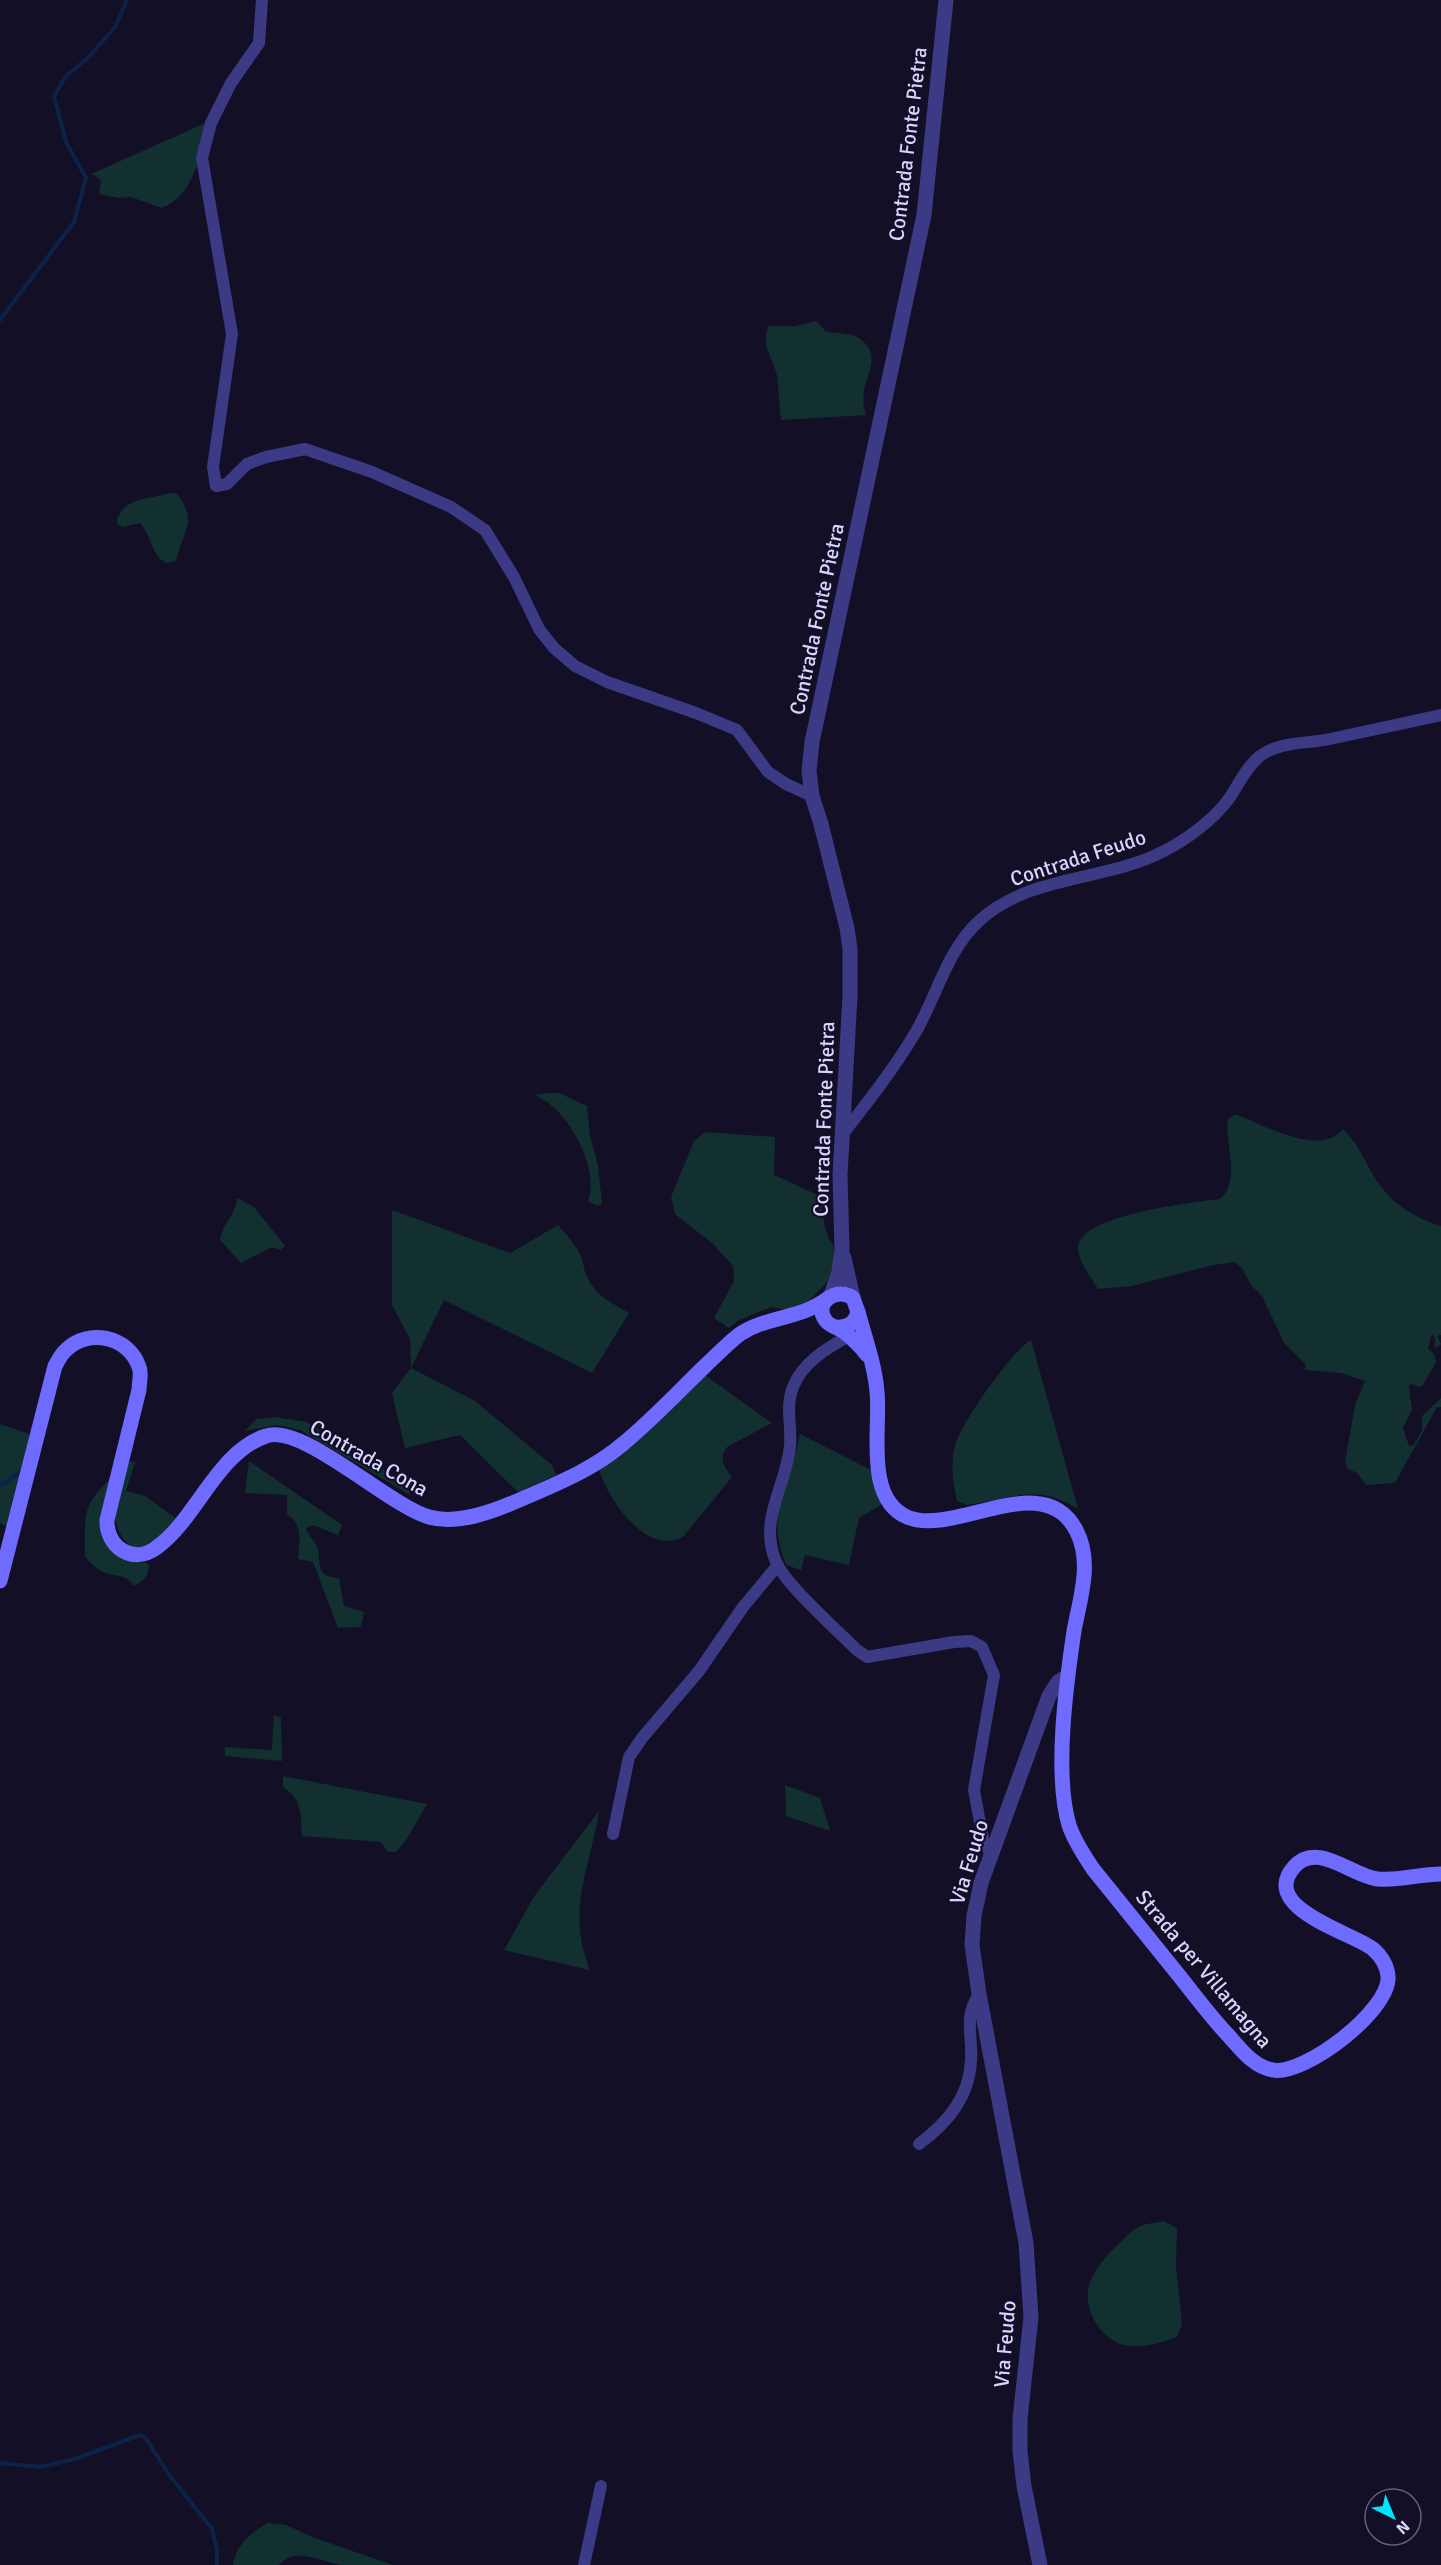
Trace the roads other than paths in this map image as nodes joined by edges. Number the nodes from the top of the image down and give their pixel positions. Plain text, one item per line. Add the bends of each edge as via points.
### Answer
1 (262, 0) edge
2 (946, 0) edge
3 (1441, 715) edge
4 (812, 796) junction
5 (842, 1135) junction
6 (842, 1249) junction
7 (829, 1297) junction
8 (856, 1305) junction
9 (782, 1319) junction
10 (837, 1328) junction
11 (872, 1362) junction
12 (778, 1565) junction
13 (0, 1581) edge
14 (1068, 1676) junction
15 (613, 1834) dead end
16 (991, 1855) junction
17 (1441, 1874) edge
18 (979, 1994) junction
19 (919, 2144) dead end
20 (601, 2486) dead end
21 (584, 2565) edge
22 (1040, 2565) edge

1 - 4 street via 259,43 210,123 202,158 232,334 213,467 216,486 227,484 247,464 305,449 372,472 451,507 485,530 539,629 575,666 607,682 737,730 768,772
2 - 4 street, Contrada Fonte Pietra via 924,215 812,742
3 - 5 street, Contrada Feudo via 1326,740 1289,744 1260,756 1226,802 1188,836 1164,851 999,904 962,940 914,1035
4 - 5 street, Contrada Fonte Pietra via 848,928 850,949
5 - 6 street, Contrada Fonte Pietra
6 - 7 street via 839,1272
6 - 8 street
7 - 8 main road via 843,1293
7 - 9 main road, Contrada Cona via 806,1312
7 - 10 main road via 823,1310
8 - 10 main road via 853,1323
8 - 11 main road
9 - 10 main road, Contrada Cona
9 - 13 main road, Contrada Cona via 737,1336 602,1460 507,1506 472,1516 430,1517 401,1505 319,1452 276,1433 264,1436 235,1456 165,1540 150,1552 138,1555 117,1548 106,1529 139,1390 140,1368 119,1343 106,1337 81,1340 65,1350 55,1366
10 - 11 main road via 862,1348
10 - 12 street via 793,1388 788,1461 770,1515 770,1539
11 - 14 main road via 880,1479 895,1508 910,1518 929,1521 1042,1503 1063,1514 1076,1528 1085,1552 1084,1580
12 - 15 street via 629,1757
12 - 16 street via 856,1650 867,1657 954,1642 971,1641 982,1647 994,1675 974,1790 983,1839
14 - 16 street, Via Feudo via 1058,1682 1049,1696
14 - 17 main road, Strada per Villamagna via 1063,1778 1065,1807 1078,1846 1224,2031 1260,2066 1277,2071 1303,2063 1367,2017 1388,1985 1386,1967 1373,1948 1310,1917 1292,1900 1287,1884 1294,1866 1316,1858 1376,1879
16 - 18 street, Via Feudo via 974,1916 972,1945
18 - 19 street via 968,2018 968,2083 942,2126
18 - 22 street, Via Feudo via 1026,2243 1031,2317 1020,2451 1023,2486
20 - 21 street

